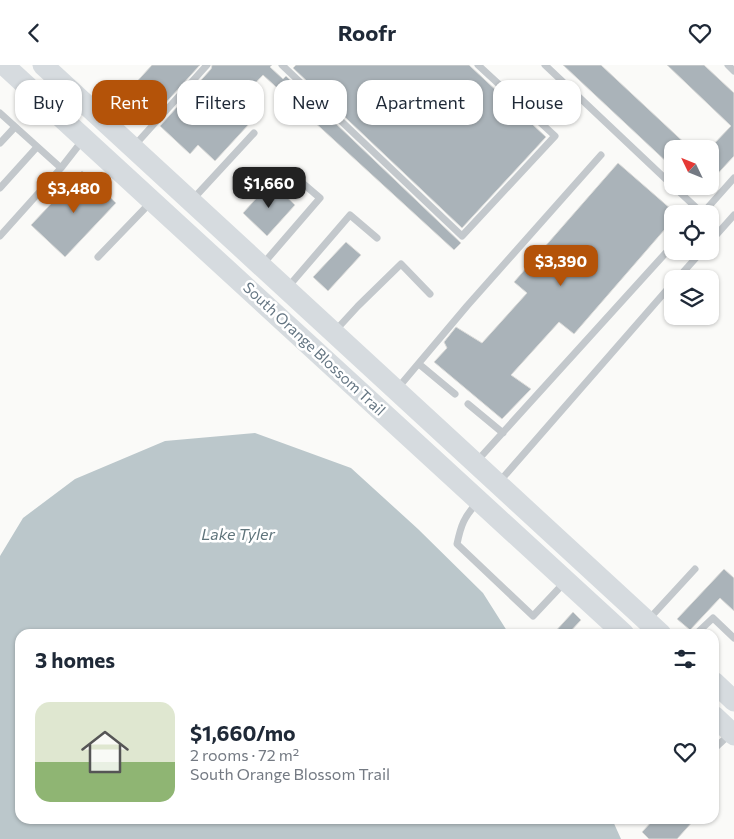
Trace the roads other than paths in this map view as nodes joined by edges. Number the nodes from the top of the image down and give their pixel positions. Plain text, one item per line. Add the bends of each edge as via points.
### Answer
1 (4, 65) edge
2 (43, 65) edge
3 (207, 65) edge
4 (478, 65) edge
5 (545, 65) edge
6 (728, 65) edge
7 (286, 66) edge
8 (734, 71) edge
9 (0, 113) edge
10 (15, 127) junction
11 (254, 133) dead end
12 (84, 139) junction
13 (0, 143) edge
14 (38, 147) junction
15 (132, 147) junction
16 (601, 155) dead end
17 (60, 168) junction
18 (293, 175) dead end
19 (664, 177) edge
20 (734, 177) edge
21 (0, 188) edge
22 (682, 195) edge
23 (152, 201) junction
24 (191, 201) junction
25 (693, 205) edge
26 (710, 205) edge
27 (734, 215) edge
28 (719, 232) edge
29 (0, 233) edge
30 (378, 239) dead end
31 (664, 254) edge
32 (98, 257) dead end
33 (694, 260) edge
34 (261, 266) junction
35 (685, 270) edge
36 (286, 289) junction
37 (664, 293) edge
38 (430, 294) dead end
39 (333, 333) junction
40 (419, 364) junction
41 (396, 390) junction
42 (455, 394) dead end
43 (468, 405) dead end
44 (503, 433) junction
45 (421, 448) junction
46 (475, 463) junction
47 (497, 484) junction
48 (479, 501) junction
49 (534, 517) junction
50 (695, 569) dead end
51 (566, 581) junction
52 (654, 627) edge
53 (619, 629) edge
54 (701, 629) edge
55 (734, 638) edge
56 (719, 687) edge
57 (734, 701) edge
58 (719, 721) edge
59 (733, 734) edge
60 (719, 745) edge

1 - 12 main road, South Orange Blossom Trail
2 - 15 main road, South Orange Blossom Trail
3 - 15 lane
4 - 7 lane via 555,137 462,236
5 - 19 lane
6 - 8 lane
9 - 10 lane
10 - 13 lane
10 - 14 lane
11 - 24 lane
12 - 17 lane
12 - 23 main road, South Orange Blossom Trail
14 - 17 lane
14 - 21 lane
15 - 24 main road, South Orange Blossom Trail
16 - 40 lane
17 - 29 lane
18 - 34 lane via 320,198
20 - 26 lane
22 - 25 lane
23 - 32 lane
23 - 45 main road, South Orange Blossom Trail
24 - 34 main road, South Orange Blossom Trail
27 - 28 lane
30 - 36 lane via 350,215
31 - 44 lane
33 - 35 lane
34 - 36 main road, South Orange Blossom Trail
36 - 39 main road, South Orange Blossom Trail
37 - 47 lane
38 - 39 lane via 401,264
39 - 41 main road, South Orange Blossom Trail
40 - 41 lane
40 - 42 lane
41 - 46 main road, South Orange Blossom Trail
43 - 44 lane
44 - 46 lane
45 - 46 main road via 461,466
45 - 48 main road, South Orange Blossom Trail
46 - 47 main road, South Orange Blossom Trail
47 - 49 main road, South Orange Blossom Trail
48 - 49 main road via 490,497 506,501
48 - 51 main road, South Orange Blossom Trail
48 - 51 lane via 461,525 457,544 533,616
49 - 52 main road, South Orange Blossom Trail
50 - 52 lane
51 - 53 main road, South Orange Blossom Trail
54 - 55 lane via 713,618
56 - 57 main road
58 - 59 main road
59 - 60 lane

